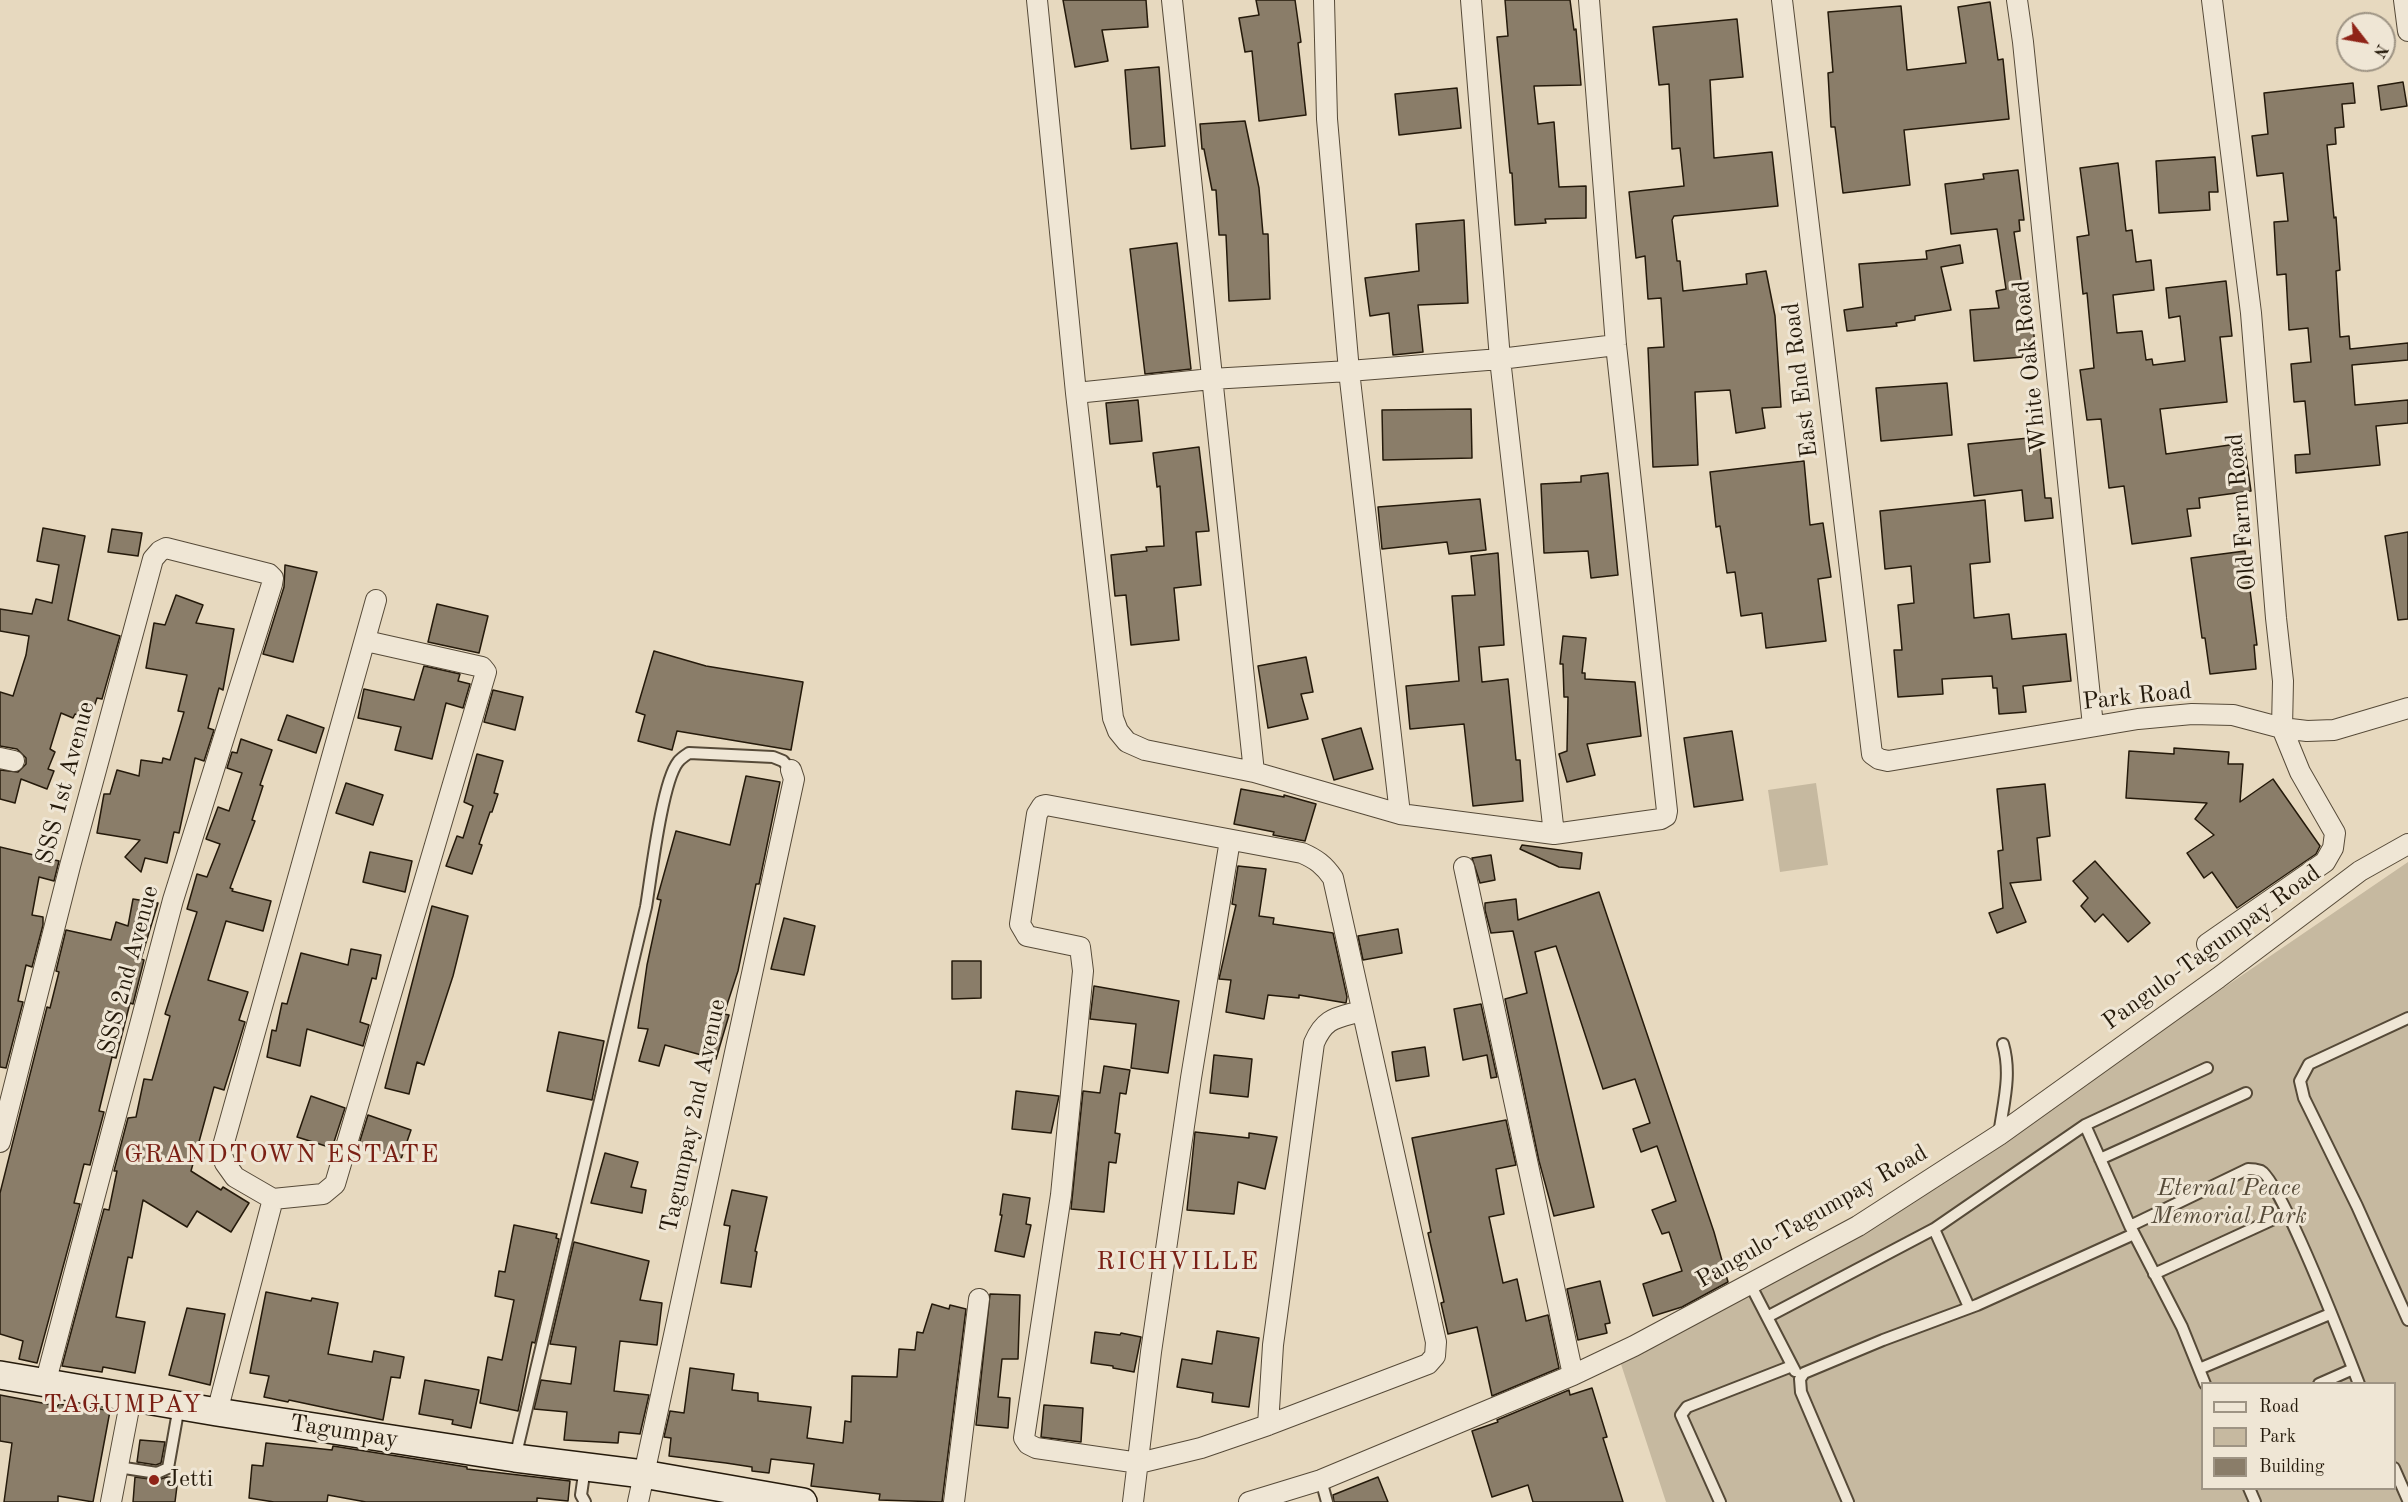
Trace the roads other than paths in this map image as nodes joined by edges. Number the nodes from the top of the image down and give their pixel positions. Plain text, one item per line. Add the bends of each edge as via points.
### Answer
1 (1037, 0) edge
2 (1172, 0) edge
3 (1324, 0) edge
4 (1471, 0) edge
5 (1589, 0) edge
6 (1782, 0) edge
7 (2017, 0) edge
8 (2212, 0) edge
9 (2404, 0) edge
10 (2408, 31) edge
11 (1616, 345) junction
12 (1500, 359) junction
13 (1349, 372) junction
14 (1211, 379) junction
15 (1076, 393) junction
16 (269, 574) joint
17 (376, 600) dead end
18 (366, 641) junction
19 (2408, 708) edge
20 (2093, 726) junction
21 (2282, 728) junction
22 (1872, 754) joint
23 (791, 770) joint
24 (1254, 772) junction
25 (1400, 814) junction
26 (1554, 834) junction
27 (1230, 840) junction
28 (2408, 844) edge
29 (1464, 867) dead end
30 (2207, 944) dead end
31 (1361, 1011) junction
32 (2408, 1018) edge
33 (2003, 1044) dead end
34 (2207, 1068) dead end
35 (2246, 1093) dead end
36 (2085, 1125) junction
37 (1999, 1135) junction
38 (0, 1142) edge
39 (2100, 1159) junction
40 (273, 1199) junction
41 (2287, 1213) junction
42 (1934, 1229) junction
43 (2132, 1230) junction
44 (2154, 1274) junction
45 (1750, 1284) junction
46 (979, 1299) dead end
47 (1969, 1307) junction
48 (2330, 1314) junction
49 (1767, 1317) junction
50 (2408, 1320) edge
51 (1792, 1366) junction
52 (2199, 1369) junction
53 (2353, 1369) junction
54 (0, 1375) edge
55 (1573, 1375) junction
56 (1800, 1379) junction
57 (2205, 1382) edge
58 (2321, 1382) edge
59 (2359, 1382) edge
60 (45, 1384) junction
61 (131, 1398) junction
62 (179, 1406) junction
63 (217, 1412) junction
64 (1268, 1425) junction
65 (514, 1458) junction
66 (1139, 1463) junction
67 (118, 1467) junction
68 (585, 1467) junction
69 (2396, 1473) edge
70 (643, 1474) junction
71 (1321, 1480) junction
72 (2408, 1500) edge
73 (111, 1502) edge
74 (585, 1502) edge
75 (638, 1502) edge
76 (803, 1502) edge
77 (954, 1502) edge
78 (1133, 1502) edge
79 (1249, 1502) edge
80 (1327, 1502) edge
81 (1720, 1502) edge
82 (1848, 1502) edge
83 (2403, 1502) edge

1 - 15 street
2 - 14 street
3 - 13 street via 1328,119
4 - 12 street
5 - 11 street
6 - 22 street, East End Road
7 - 20 street, White Oak Road
8 - 21 street, Old Farm Road via 2251,313 2283,681
9 - 10 street
11 - 12 street
11 - 26 street via 1667,811 1661,819
12 - 13 street
12 - 26 street
13 - 14 street
13 - 25 street
14 - 15 street
14 - 24 street
15 - 24 street via 1113,718 1118,731 1127,742 1145,750
16 - 38 street, SSS 1st Avenue via 166,548 153,559
16 - 60 street, SSS 2nd Avenue via 272,584 173,900
17 - 18 street
18 - 40 street via 221,1153 236,1177
18 - 40 street via 482,666 486,672 335,1184 323,1194
19 - 21 street, Park Road via 2334,730
20 - 21 street, Park Road via 2192,714 2233,715
20 - 22 street, Park Road via 1888,761
21 - 30 street, Old Farm Road via 2335,833 2333,848 2325,862
23 - 65 lane via 773,757 689,753 678,762 671,776 646,907
23 - 70 street, Tagumpay 2nd Avenue via 794,779
24 - 25 street
25 - 26 street
27 - 31 street via 1302,853 1327,869 1333,878
27 - 66 street via 1162,1272
27 - 66 street via 1042,806 1037,814 1020,924 1027,936 1080,947 1083,971 1061,1195 1024,1438 1036,1448
28 - 37 street, Pangulo-Tagumpay Road via 2360,871
29 - 55 street
31 - 64 street via 1330,1020 1320,1029 1314,1043 1273,1345
31 - 64 street via 1436,1350 1428,1364
32 - 50 lane via 2309,1064 2300,1081 2304,1098
33 - 37 lane via 2008,1076
34 - 36 lane
35 - 39 lane
36 - 39 lane
36 - 42 lane
37 - 45 street, Pangulo-Tagumpay Road via 1858,1226
39 - 43 lane
40 - 63 street
41 - 43 lane via 2270,1180 2261,1171 2248,1169
41 - 44 lane
41 - 48 lane
42 - 47 lane
42 - 49 lane
43 - 44 lane
43 - 47 lane
44 - 52 lane
45 - 49 lane
45 - 55 street, Pangulo-Tagumpay Road
46 - 77 street
47 - 56 lane via 1812,1369
48 - 52 lane
48 - 53 lane
49 - 51 lane
51 - 56 lane
51 - 81 lane via 1687,1407 1681,1414
52 - 57 lane
53 - 58 lane
53 - 59 lane
54 - 60 main road, Tagumpay
55 - 71 street, Pangulo-Tagumpay Road
56 - 82 lane via 1801,1392
60 - 61 main road, Tagumpay
61 - 62 main road, Tagumpay
61 - 67 street
62 - 63 main road, Tagumpay
62 - 67 lane via 170,1464 165,1471
63 - 65 main road, Tagumpay
64 - 66 street via 1201,1448
65 - 68 main road, Tagumpay
66 - 78 street
67 - 73 street
68 - 70 main road, Tagumpay
68 - 74 lane via 581,1494
69 - 72 lane
70 - 75 street, Tagumpay 2nd Avenue
70 - 76 main road, Tagumpay
71 - 79 street, Pangulo-Tagumpay Road
71 - 80 lane
72 - 83 lane

